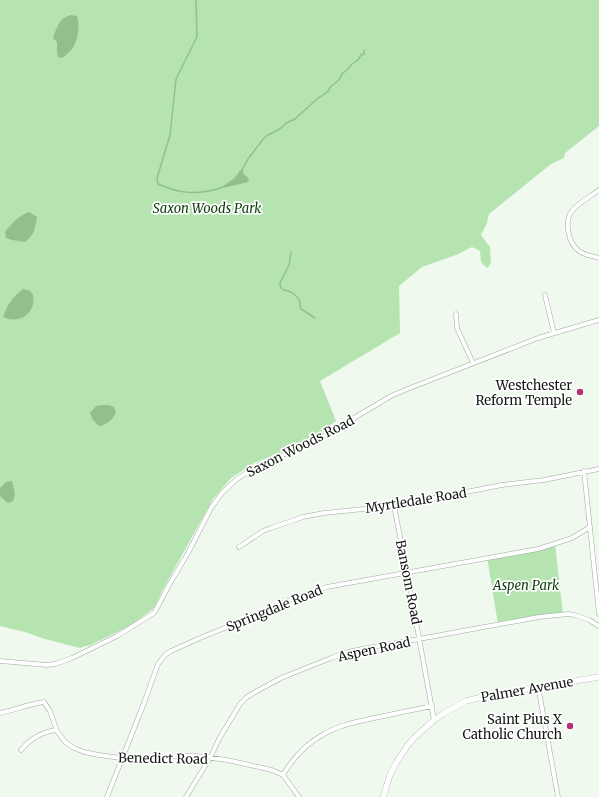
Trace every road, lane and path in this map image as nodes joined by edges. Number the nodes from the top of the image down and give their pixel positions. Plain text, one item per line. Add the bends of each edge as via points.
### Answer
1 (599, 190) edge
2 (599, 258) edge
3 (545, 295) dead end
4 (456, 314) dead end
5 (599, 320) edge
6 (554, 333) junction
7 (473, 363) junction
8 (599, 468) edge
9 (584, 471) junction
10 (394, 506) junction
11 (590, 528) junction
12 (240, 548) dead end
13 (407, 572) junction
14 (599, 614) edge
15 (599, 626) edge
16 (419, 639) junction
17 (0, 661) edge
18 (599, 677) edge
19 (538, 686) junction
20 (432, 706) junction
21 (0, 713) edge
22 (434, 720) junction
23 (56, 730) junction
24 (21, 750) dead end
25 (210, 758) junction
26 (122, 759) junction
27 (283, 775) junction
28 (107, 797) edge
29 (186, 797) edge
30 (299, 797) edge
31 (383, 797) edge
32 (558, 797) edge

1 - 2 street via 572,211 568,224 568,233 575,248
3 - 6 street
4 - 7 street via 457,328
5 - 6 street, Saxon Woods Road
6 - 7 street, Saxon Woods Road
7 - 17 street, Saxon Woods Road via 391,396 312,443 259,465 237,479 211,508 154,613 117,636 55,664
8 - 9 street, Myrtledale Road
9 - 10 street, Myrtledale Road
9 - 11 street
10 - 12 street, Myrtledale Road via 303,517 263,531
10 - 13 street, Bansom Road
11 - 13 street, Springdale Road via 572,538 538,548
11 - 14 street
13 - 16 street, Bansom Road
13 - 26 street, Springdale Road via 327,587 306,594 171,651 158,664
15 - 16 street, Aspen Road via 568,614
16 - 20 street, Bansom Road
16 - 25 street, Aspen Road via 348,652 257,690 240,704
18 - 19 main road, Palmer Avenue
19 - 22 main road, Palmer Avenue via 466,701
19 - 32 street
20 - 22 street, Bansom Road
20 - 27 street via 354,723 325,733 305,748
21 - 23 street, Benedict Road via 44,702
22 - 31 main road, Palmer Avenue via 402,753 390,775
23 - 24 street via 40,734
23 - 26 street, Benedict Road via 65,742 74,748
25 - 26 street, Benedict Road via 184,756
25 - 27 street, Benedict Road via 272,770
25 - 29 street, Aspen Road
26 - 28 street, Springdale Road
27 - 30 street

